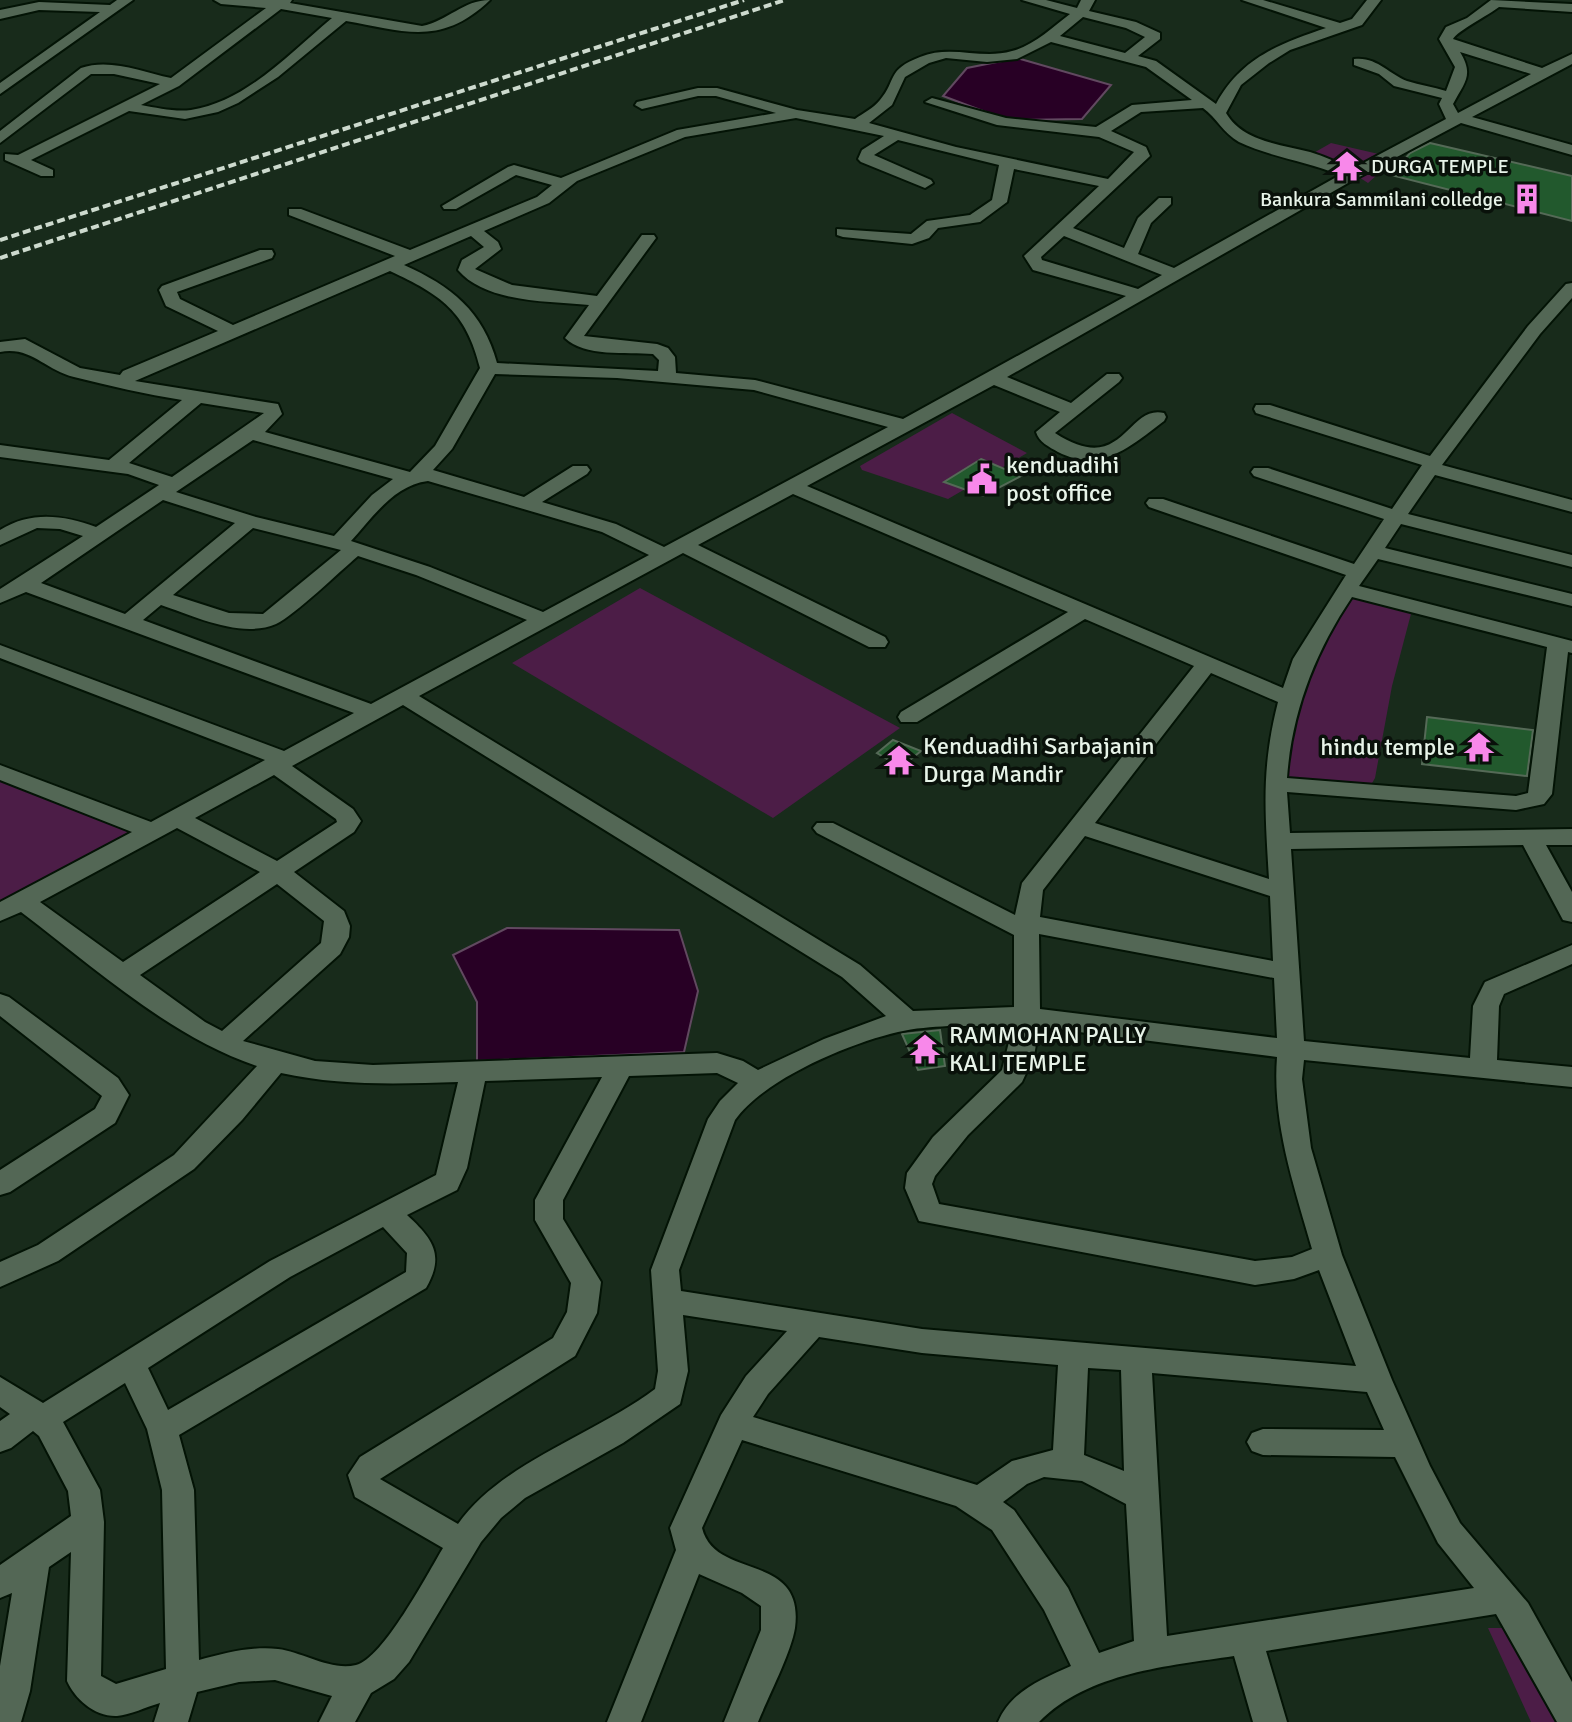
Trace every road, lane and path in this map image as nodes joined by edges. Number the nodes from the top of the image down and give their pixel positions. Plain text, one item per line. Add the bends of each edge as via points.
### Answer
1 (126, 0) edge
2 (221, 0) edge
3 (483, 0) edge
4 (1029, 0) edge
5 (1249, 0) edge
6 (1374, 0) edge
7 (1485, 0) edge
8 (283, 3) edge
9 (1502, 3) junction
10 (1560, 5) edge
11 (1084, 7) edge
12 (111, 9) junction
13 (0, 15) edge
14 (344, 15) junction
15 (1341, 28) junction
16 (1049, 37) junction
17 (1447, 43) junction
18 (1128, 57) junction
19 (1572, 58) edge
20 (1359, 62) dead end
21 (1544, 73) junction
22 (174, 83) junction
23 (0, 90) edge
24 (1450, 96) junction
25 (932, 102) dead end
26 (1202, 104) junction
27 (642, 105) dead end
28 (125, 106) junction
29 (1219, 113) junction
30 (796, 114) junction
31 (1456, 119) junction
32 (858, 124) junction
33 (1097, 133) junction
34 (894, 136) junction
35 (0, 138) edge
36 (1572, 150) edge
37 (0, 154) edge
38 (19, 160) junction
39 (1008, 162) junction
40 (47, 173) dead end
41 (1353, 175) junction
42 (563, 183) junction
43 (925, 183) dead end
44 (1110, 184) junction
45 (1165, 201) dead end
46 (450, 206) dead end
47 (295, 212) dead end
48 (472, 229) junction
49 (1061, 229) junction
50 (843, 232) dead end
51 (648, 238) dead end
52 (266, 254) dead end
53 (409, 256) junction
54 (1129, 256) junction
55 (389, 264) junction
56 (1173, 274) junction
57 (1139, 294) junction
58 (1568, 300) edge
59 (599, 301) junction
60 (232, 331) junction
61 (0, 347) edge
62 (489, 368) junction
63 (666, 377) junction
64 (993, 378) junction
65 (1113, 378) dead end
66 (125, 382) junction
67 (198, 396) junction
68 (1263, 409) dead end
69 (1070, 413) junction
70 (1157, 417) dead end
71 (903, 425) junction
72 (249, 433) junction
73 (0, 451) edge
74 (114, 466) junction
75 (1432, 466) junction
76 (580, 470) dead end
77 (1261, 472) dead end
78 (413, 476) junction
79 (791, 486) junction
80 (167, 488) junction
81 (529, 502) junction
82 (1156, 503) dead end
83 (1572, 506) edge
84 (1394, 516) junction
85 (249, 521) junction
86 (98, 535) junction
87 (0, 539) edge
88 (347, 546) junction
89 (674, 550) junction
90 (1572, 561) edge
91 (1358, 571) junction
92 (25, 584) junction
93 (0, 597) edge
94 (157, 597) junction
95 (1572, 600) edge
96 (1084, 611) junction
97 (546, 620) junction
98 (129, 621) junction
99 (877, 642) dead end
100 (1565, 646) edge
101 (0, 651) edge
102 (1208, 662) junction
103 (402, 695) junction
104 (1290, 699) junction
105 (372, 712) junction
106 (909, 717) dead end
107 (279, 762) junction
108 (0, 772) edge
109 (1275, 784) junction
110 (175, 817) junction
111 (1080, 826) junction
112 (825, 828) dead end
113 (150, 830) junction
114 (1572, 837) edge
115 (1531, 839) junction
116 (1279, 841) junction
117 (277, 871) junction
118 (1281, 891) junction
119 (11, 906) edge
120 (1572, 914) edge
121 (1026, 927) junction
122 (1572, 954) edge
123 (1287, 972) junction
124 (123, 974) junction
125 (0, 1003) edge
126 (1026, 1017) junction
127 (907, 1020) junction
128 (225, 1043) junction
129 (1291, 1050) junction
130 (275, 1062) junction
131 (621, 1066) junction
132 (1483, 1068) junction
133 (473, 1072) junction
134 (1572, 1077) edge
135 (758, 1082) junction
136 (0, 1184) edge
137 (387, 1213) junction
138 (1328, 1255) junction
139 (0, 1275) edge
140 (665, 1300) junction
141 (812, 1324) junction
142 (1074, 1354) junction
143 (1136, 1360) junction
144 (131, 1363) junction
145 (1377, 1380) junction
146 (0, 1390) edge
147 (38, 1417) junction
148 (732, 1424) junction
149 (162, 1429) junction
150 (0, 1439) edge
151 (1263, 1442) dead end
152 (1405, 1444) junction
153 (1068, 1465) junction
154 (1141, 1496) junction
155 (978, 1503) junction
156 (88, 1522) junction
157 (461, 1542) junction
158 (692, 1551) junction
159 (34, 1559) junction
160 (0, 1583) edge
161 (1503, 1598) junction
162 (1246, 1639) junction
163 (1152, 1654) junction
164 (1091, 1672) junction
165 (359, 1681) junction
166 (183, 1682) junction
167 (1572, 1715) edge
168 (4, 1722) edge
169 (171, 1722) edge
170 (336, 1722) edge
171 (624, 1722) edge
172 (741, 1722) edge
173 (1015, 1722) edge
174 (1270, 1722) edge

1 - 12 street
2 - 8 street
3 - 14 street via 431,29
4 - 11 street
5 - 15 street
6 - 15 street via 1361,19
7 - 9 street
8 - 14 street
8 - 22 street
9 - 10 street
9 - 17 street via 1451,30
11 - 16 street
11 - 18 street via 1155,36
12 - 13 street via 29,3
12 - 23 street
14 - 28 street via 224,105 186,115
15 - 29 street via 1264,60 1235,83
16 - 18 street
16 - 32 street via 1011,56 932,56 899,75 887,102
17 - 21 street
17 - 24 street via 1462,67
18 - 26 street via 1157,68
19 - 21 street
20 - 24 street via 1399,83
21 - 31 street
22 - 28 street
22 - 35 street via 85,69
24 - 31 street via 1447,109
25 - 33 street via 1002,121
26 - 29 street
26 - 33 street via 1137,108
27 - 30 street via 707,92
28 - 38 street
29 - 41 street via 1223,122 1250,140
30 - 32 street
30 - 42 street via 682,133
31 - 36 street
31 - 41 street
32 - 34 street
33 - 44 street via 1143,153
34 - 39 street
34 - 43 street via 867,153 866,159
37 - 38 street
38 - 40 street
39 - 44 street
39 - 50 street via 999,202 984,215 933,224 912,239
41 - 56 street
42 - 46 street via 514,170
42 - 48 street via 543,200
44 - 49 street
45 - 54 street via 1144,221
47 - 53 street
48 - 53 street
48 - 59 street via 493,249 468,264 471,275 508,289
49 - 54 street
49 - 57 street via 1034,251 1034,263
51 - 59 street
52 - 60 street via 168,290 172,302
53 - 55 street
54 - 56 street
55 - 60 street
55 - 62 street via 428,282 466,309
56 - 57 street
57 - 64 street
58 - 75 street via 1534,330
59 - 63 street via 576,331 577,342 657,349 669,362
60 - 66 street via 138,371
61 - 66 street via 19,343 75,372
62 - 63 street
62 - 78 street via 443,449
63 - 71 street via 774,388
64 - 69 street via 1063,405
64 - 71 street
65 - 69 street
66 - 67 street
67 - 72 street via 271,408 273,414
67 - 74 street
68 - 75 street
69 - 70 street via 1046,436 1097,457
71 - 79 street
72 - 78 street
72 - 80 street
73 - 74 street
74 - 80 street via 146,473
75 - 83 street
75 - 84 street
76 - 81 street
77 - 84 street
78 - 81 street via 439,477
78 - 88 street via 399,482
79 - 89 street
79 - 96 street
80 - 85 street
80 - 86 street
81 - 89 street
82 - 91 street
84 - 90 street
84 - 91 street
85 - 88 street
85 - 94 street
86 - 87 street via 65,522 42,521
86 - 92 street
88 - 94 street via 260,623
88 - 97 street
89 - 97 street
89 - 99 street
91 - 95 street
91 - 100 street
91 - 104 street via 1304,659
92 - 93 street
92 - 98 street
94 - 98 street
96 - 102 street
96 - 106 street
97 - 103 street
98 - 105 street
100 - 109 street via 1536,799 1516,803
101 - 107 street
102 - 104 street
102 - 111 street
103 - 105 street
103 - 127 street via 841,965
104 - 109 street
105 - 107 street
107 - 110 street
107 - 117 street via 349,821 338,834
108 - 113 street
109 - 116 street
110 - 113 street
110 - 117 street
111 - 118 street
111 - 121 street via 1031,889
112 - 121 street
113 - 119 street
114 - 115 street
115 - 116 street
115 - 120 street
116 - 118 street
117 - 124 street
117 - 128 street via 335,917 337,937
118 - 123 street
119 - 124 street
121 - 123 street
121 - 126 street
122 - 132 street via 1494,988 1486,1006
123 - 129 street
124 - 128 street via 196,1029
125 - 136 street via 116,1095 105,1116
126 - 127 street
126 - 129 street
126 - 138 street via 1023,1050 1013,1075 923,1168 918,1183 929,1213 1255,1273 1294,1268
127 - 135 street
128 - 130 street
129 - 132 street
129 - 138 street via 1297,1148
130 - 133 street via 373,1075
130 - 139 street via 184,1162 48,1253
131 - 133 street
131 - 135 street via 717,1063
131 - 157 street via 549,1200 549,1220 586,1282 582,1313 564,1347 364,1475 366,1487
132 - 134 street
133 - 137 street via 447,1182
135 - 140 street via 734,1100 722,1119 670,1250
137 - 144 street via 306,1254
137 - 149 street via 421,1249 426,1261 416,1280
138 - 145 street
140 - 141 street
140 - 157 street via 673,1371 669,1395 636,1420 500,1497
141 - 142 street via 922,1341
141 - 148 street via 757,1385
142 - 143 street
142 - 153 street
143 - 145 street
143 - 154 street
144 - 147 street
144 - 149 street
145 - 152 street
146 - 147 street
147 - 150 street
147 - 156 street via 57,1437 84,1490
148 - 155 street
148 - 158 street via 686,1528
149 - 166 street via 178,1490
151 - 152 street
152 - 161 street via 1449,1533
153 - 154 street via 1091,1470
153 - 155 street via 1033,1466
154 - 163 street
155 - 164 street via 1003,1520 1027,1554 1056,1599
156 - 159 street
156 - 166 street via 84,1681 101,1698 116,1700
157 - 165 street via 413,1628 373,1676
158 - 171 street
158 - 172 street via 769,1589 778,1600 778,1630
159 - 160 street
159 - 168 street
161 - 162 street
161 - 167 street
162 - 163 street
162 - 174 street
163 - 164 street via 1123,1658
164 - 173 street via 1040,1697
165 - 166 street via 338,1683 297,1667 272,1664
165 - 170 street
166 - 169 street

